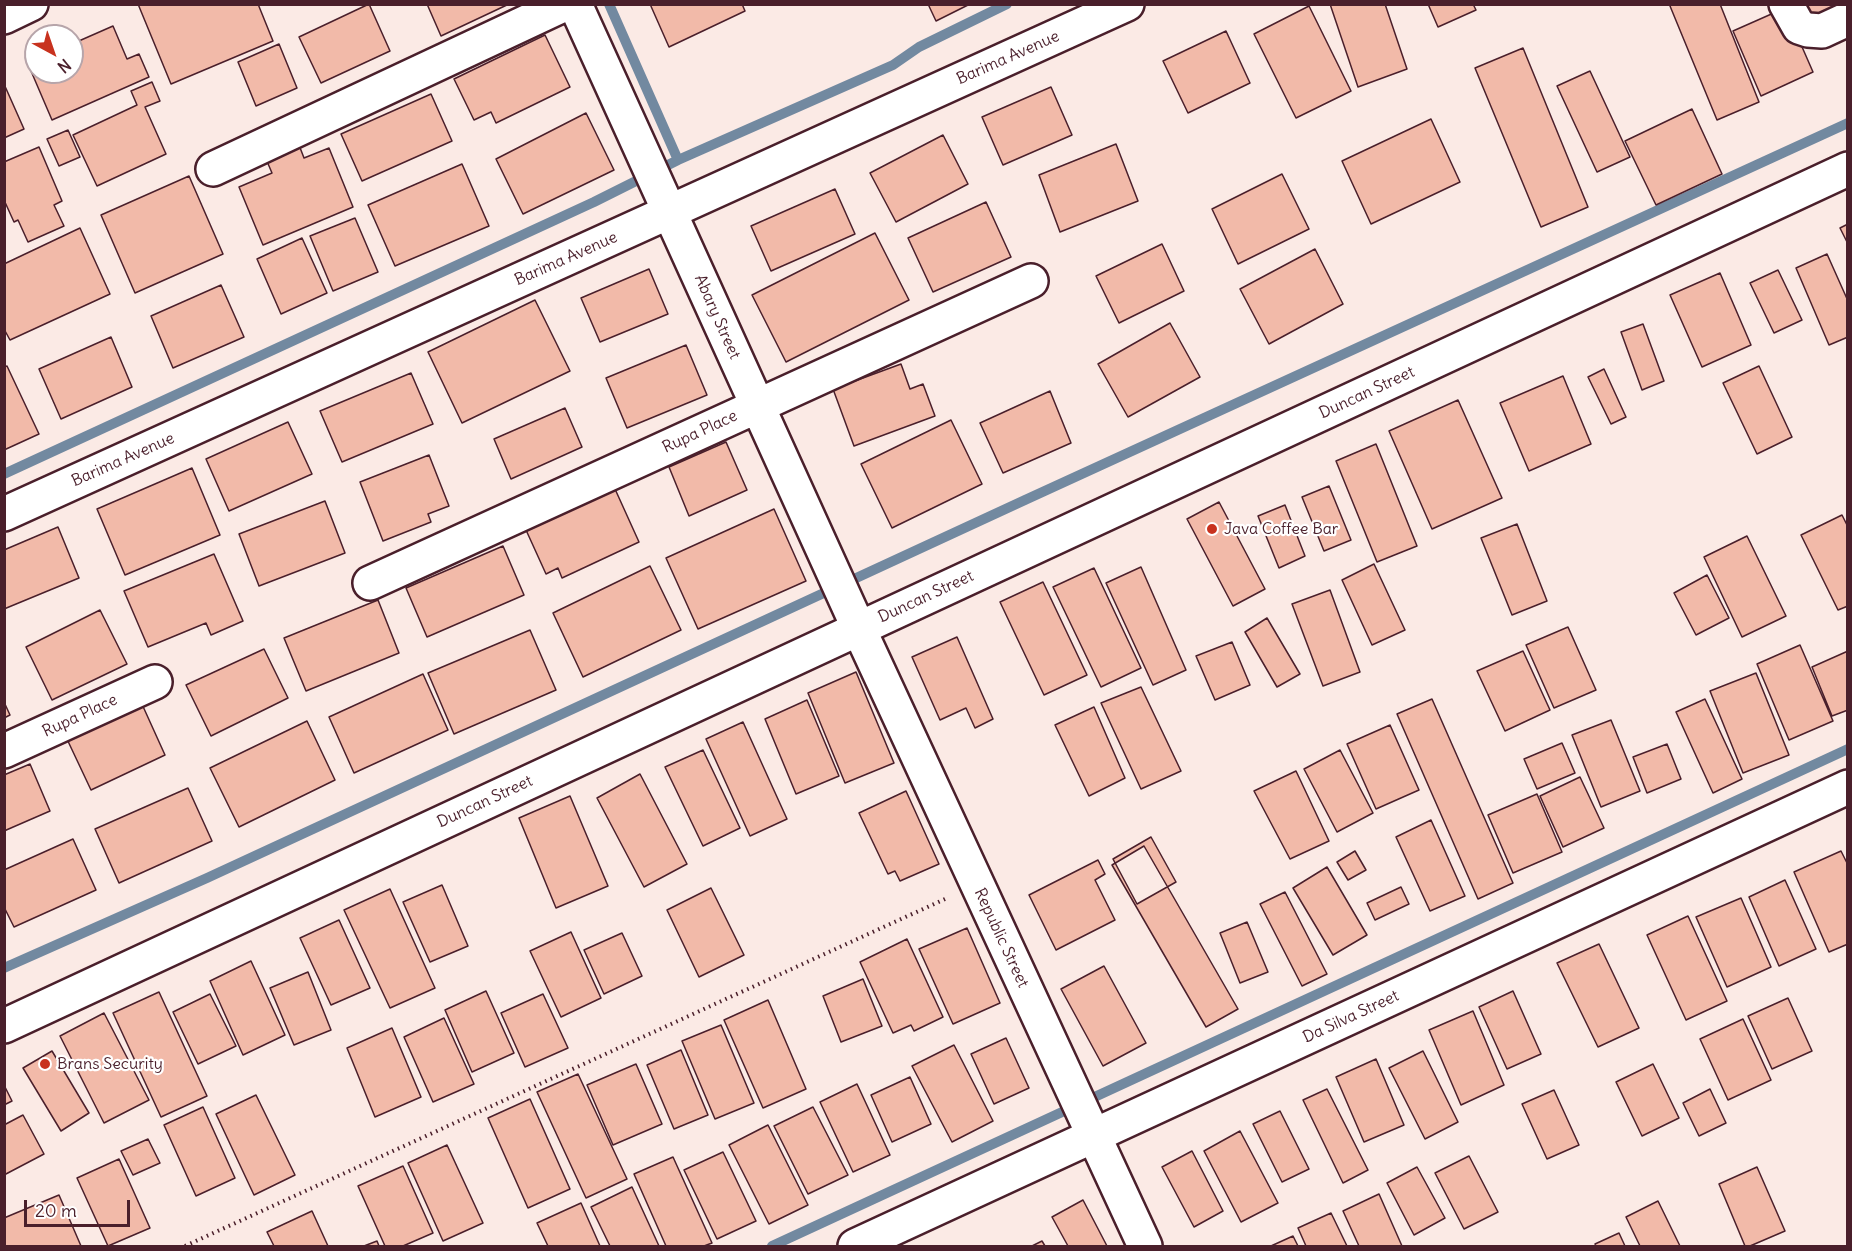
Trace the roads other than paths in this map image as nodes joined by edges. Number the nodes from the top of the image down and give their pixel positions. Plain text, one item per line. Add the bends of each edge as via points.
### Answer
1 (31, 4) edge
2 (565, 4) edge
3 (575, 4) edge
4 (1127, 4) edge
5 (1786, 4) edge
6 (4, 16) edge
7 (1848, 19) edge
8 (213, 169) dead end
9 (1848, 169) edge
10 (666, 205) junction
11 (1030, 281) dead end
12 (757, 406) junction
13 (4, 514) edge
14 (370, 583) dead end
15 (855, 620) junction
16 (155, 682) dead end
17 (4, 751) edge
18 (1848, 787) edge
19 (4, 1026) edge
20 (1091, 1131) junction
21 (855, 1246) edge
22 (1145, 1246) edge

1 - 6 street
2 - 8 street
3 - 10 street, Abary Street
4 - 10 street, Barima Avenue
5 - 7 street via 1799,27 1808,30 1822,32
9 - 15 street, Duncan Street
10 - 12 street, Abary Street
10 - 13 street, Barima Avenue
11 - 12 street, Rupa Place
12 - 14 street, Rupa Place
12 - 15 street, Abary Street
15 - 19 street, Duncan Street
15 - 20 street, Republic Street
16 - 17 street, Rupa Place
18 - 20 street, Da Silva Street
20 - 21 street, Da Silva Street
20 - 22 street, Republic Street

